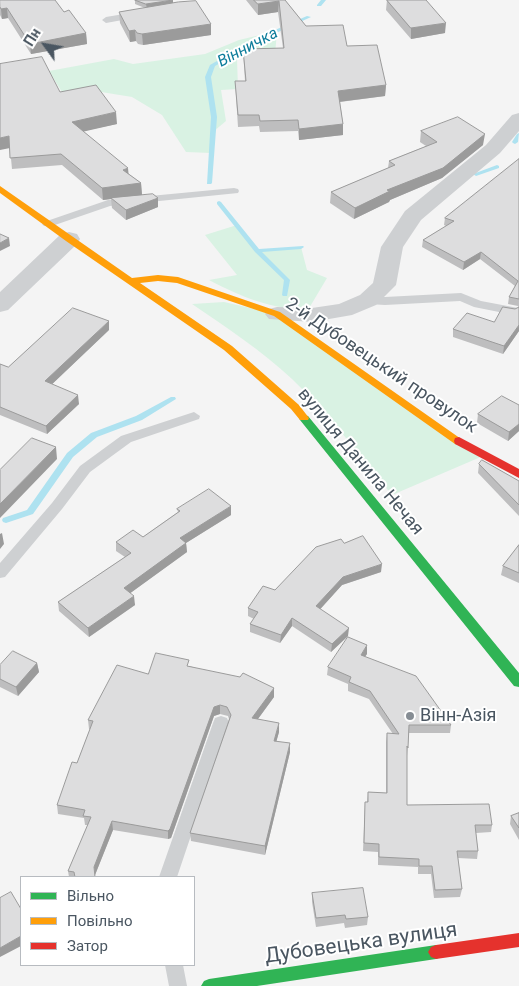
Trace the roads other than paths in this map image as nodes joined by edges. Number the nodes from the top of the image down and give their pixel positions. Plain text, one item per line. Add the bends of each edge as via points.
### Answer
1 (150, 13) edge
2 (106, 20) dead end
3 (519, 119) edge
4 (493, 149) junction
5 (519, 151) edge
6 (0, 189) edge
7 (234, 191) dead end
8 (48, 224) junction
9 (69, 239) junction
10 (132, 281) junction
11 (368, 300) junction
12 (0, 305) edge
13 (514, 311) edge
14 (277, 314) junction
15 (194, 416) dead end
16 (519, 474) edge
17 (0, 573) edge
18 (519, 682) edge
19 (221, 723) dead end
20 (168, 876) edge
21 (519, 940) edge
22 (174, 966) edge
23 (178, 986) edge
24 (208, 986) edge

1 - 2 lane
3 - 4 street
4 - 5 street
4 - 11 street via 413,216 392,247 384,285
6 - 8 main road, вулиця Данила Нечая
7 - 8 lane via 108,203
8 - 9 main road, вулиця Данила Нечая
9 - 10 main road, вулиця Данила Нечая
9 - 12 street
10 - 14 main road, 2-й Дубовецький провулок via 178,280
10 - 18 main road, вулиця Данила Нечая via 228,348 295,407
11 - 13 lane via 461,297
11 - 14 street via 344,310 312,316
14 - 16 main road, 2-й Дубовецький провулок via 454,438
15 - 17 lane via 126,439 85,469 58,506
19 - 20 lane
21 - 24 main road, Дубовецька вулиця
22 - 23 lane

